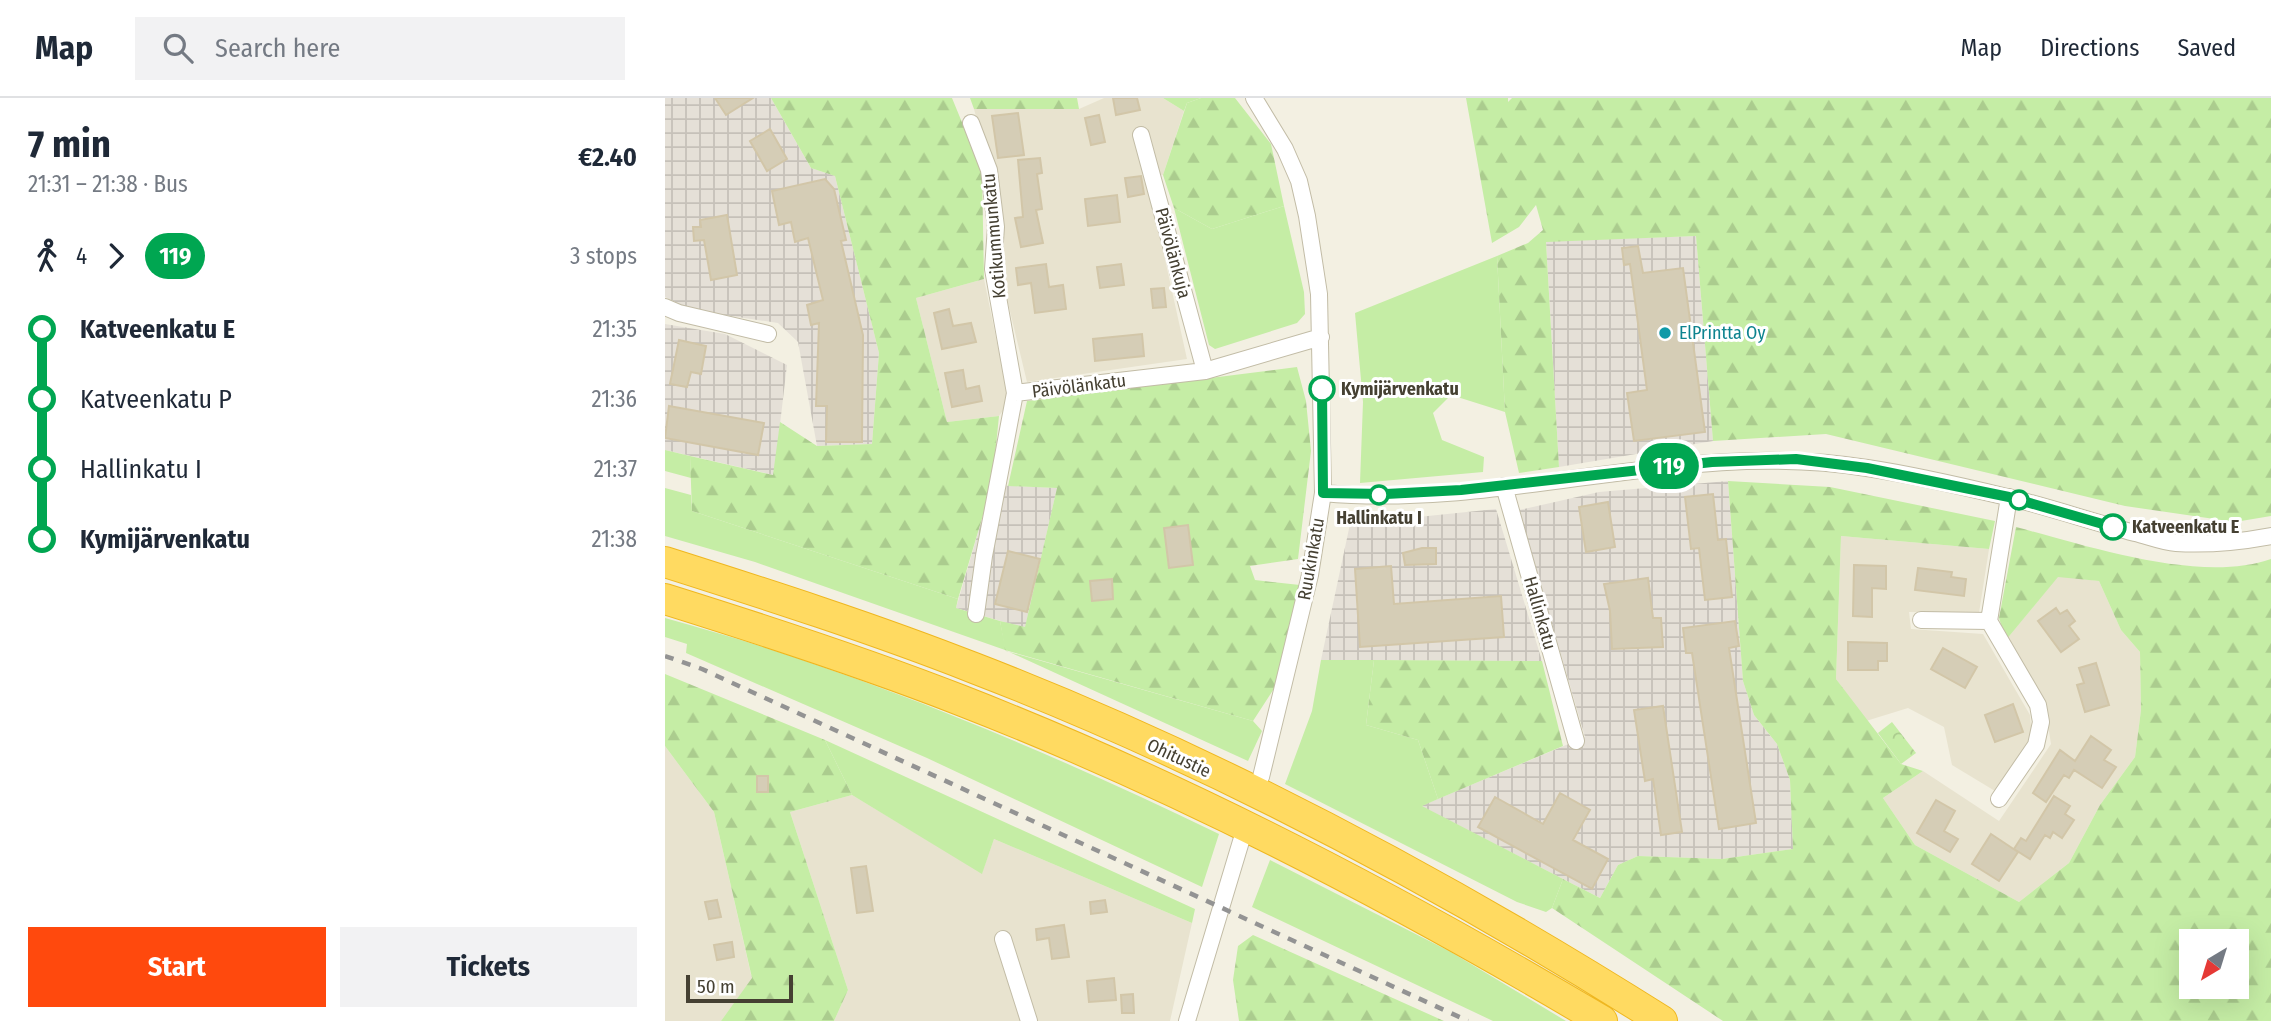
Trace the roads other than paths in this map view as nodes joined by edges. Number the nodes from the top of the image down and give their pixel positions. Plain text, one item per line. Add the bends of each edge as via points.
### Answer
1 (1254, 98) edge
2 (971, 123) dead end
3 (1141, 135) dead end
4 (665, 307) edge
5 (768, 334) dead end
6 (1321, 337) junction
7 (1205, 370) junction
8 (1015, 393) junction
9 (1504, 486) junction
10 (1323, 493) junction
11 (2009, 497) junction
12 (2271, 537) edge
13 (665, 562) edge
14 (665, 599) edge
15 (977, 614) dead end
16 (1921, 620) dead end
17 (1989, 621) junction
18 (1576, 741) dead end
19 (1261, 777) dead end
20 (1999, 799) dead end
21 (1242, 838) dead end
22 (1003, 939) dead end
23 (1029, 1021) edge
24 (1187, 1021) edge
25 (1602, 1021) edge
26 (1662, 1021) edge

1 - 6 street, Ruukinkatu via 1269,118 1299,181 1319,294
2 - 8 street, Kotikummunkatu via 989,170 996,227 993,269
3 - 7 street, Päivölänkuja
4 - 5 street
6 - 7 street, Päivölänkatu
6 - 10 street, Ruukinkatu
7 - 8 street, Päivölänkatu
8 - 15 street, Päivölänkatu
9 - 10 street
9 - 11 street via 1712,462 1796,459 1867,468
9 - 18 street, Hallinkatu
10 - 19 street, Ruukinkatu via 1310,575
11 - 12 street via 2174,542 2231,543
11 - 17 street
13 - 26 highway, Ohitustie via 820,611 1103,722 1361,847 1479,910
14 - 25 highway, Ohitustie via 896,676 1103,760 1347,876
16 - 17 street
17 - 20 street via 2038,705 2041,722 2036,745
21 - 24 street
22 - 23 street

